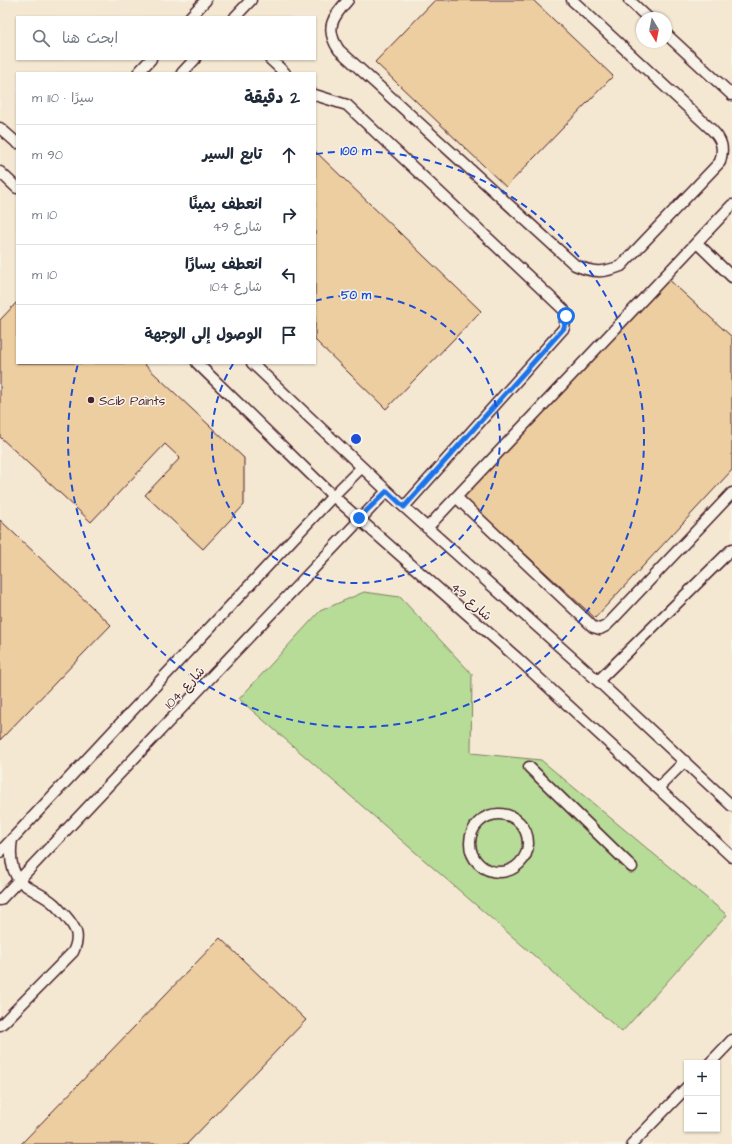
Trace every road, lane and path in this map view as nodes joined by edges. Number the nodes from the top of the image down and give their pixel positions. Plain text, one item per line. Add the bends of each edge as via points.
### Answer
1 (206, 0) edge
2 (251, 0) edge
3 (348, 0) edge
4 (572, 0) edge
5 (629, 0) edge
6 (642, 12) edge
7 (191, 16) edge
8 (236, 16) edge
9 (672, 40) edge
10 (150, 60) edge
11 (194, 60) edge
12 (271, 60) edge
13 (139, 72) edge
14 (183, 72) edge
15 (284, 72) edge
16 (316, 95) edge
17 (732, 95) edge
18 (0, 128) edge
19 (16, 142) edge
20 (0, 172) edge
21 (16, 187) edge
22 (732, 205) edge
23 (697, 243) junction
24 (732, 277) edge
25 (198, 364) edge
26 (253, 364) edge
27 (362, 467) junction
28 (387, 491) junction
29 (732, 493) edge
30 (333, 496) junction
31 (456, 497) junction
32 (404, 507) junction
33 (359, 518) junction
34 (427, 528) junction
35 (732, 549) edge
36 (598, 681) junction
37 (685, 761) junction
38 (529, 767) dead end
39 (658, 788) junction
40 (732, 806) edge
41 (477, 825) joint
42 (12, 839) junction
43 (0, 852) edge
44 (732, 858) edge
45 (632, 867) dead end
46 (19, 880) junction
47 (0, 900) edge
48 (0, 1025) edge
49 (732, 1040) edge
50 (713, 1060) edge
51 (684, 1090) edge
52 (632, 1144) edge

1 - 7 lane
2 - 8 lane
3 - 4 lane via 335,15 332,24 331,33 339,50 575,265 598,272 621,266 720,162 723,153 718,136
5 - 6 lane
9 - 17 lane
10 - 13 lane
11 - 14 lane
12 - 15 lane
16 - 32 lane via 347,105 564,310 566,316 564,328
18 - 19 lane
20 - 21 lane
22 - 23 lane
23 - 24 lane
23 - 31 lane
25 - 30 lane, شارع 49
26 - 27 lane, شارع 49
27 - 28 lane, شارع 49
27 - 30 lane, شارع 104
28 - 32 lane, شارع 49
28 - 33 lane, شارع 104
29 - 31 lane via 609,623 600,629 593,627
30 - 33 lane, شارع 49
30 - 42 lane, شارع 104
31 - 34 lane
32 - 34 lane, شارع 49
33 - 39 lane, شارع 49
33 - 46 lane, شارع 104
34 - 36 lane, شارع 49
35 - 36 lane
36 - 37 lane, شارع 49
37 - 39 lane
37 - 40 lane, شارع 49
38 - 45 lane
39 - 44 lane, شارع 49
41 - 41 lane via 472,833 471,849 479,864 486,869 499,872 511,869 524,858 528,841 522,826 514,818 493,815
42 - 43 lane, شارع 104
42 - 46 lane via 11,860
46 - 47 lane, شارع 104
46 - 48 lane via 53,903 73,924 77,943 72,952
49 - 50 lane
51 - 52 lane

